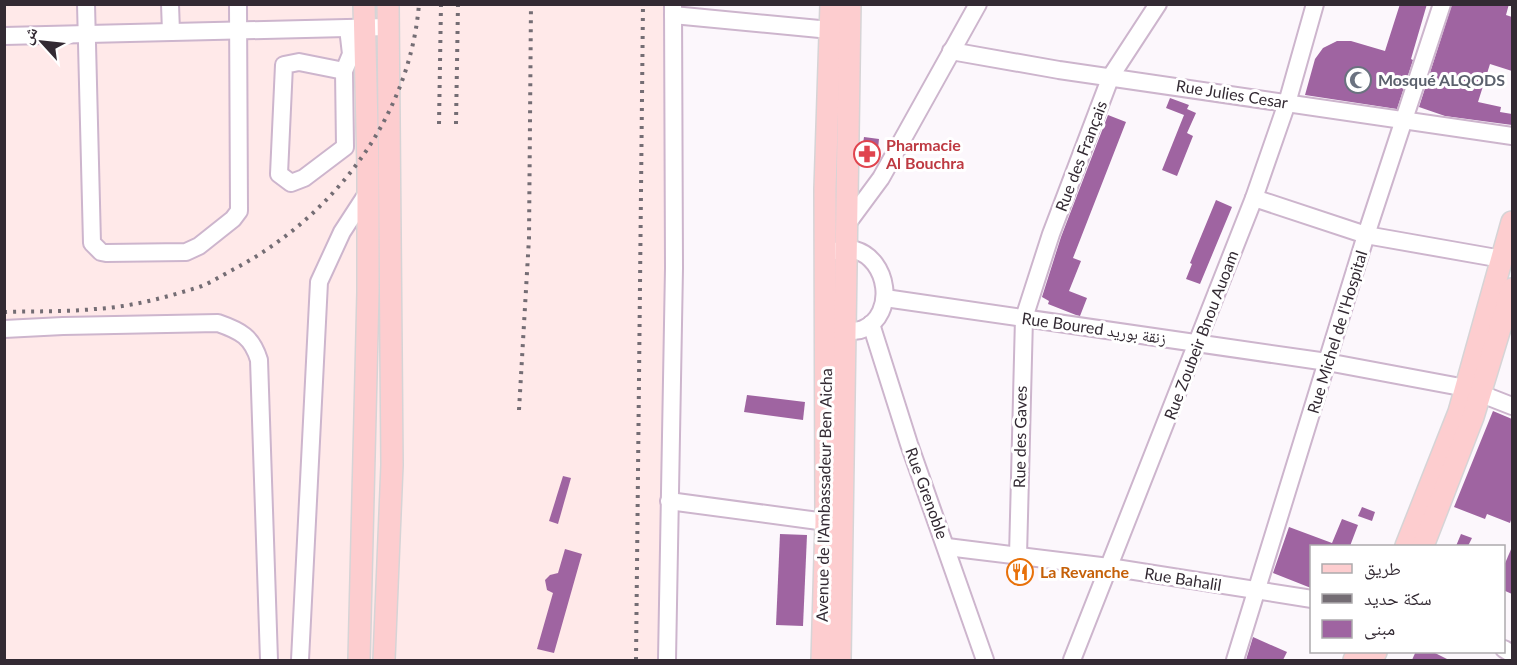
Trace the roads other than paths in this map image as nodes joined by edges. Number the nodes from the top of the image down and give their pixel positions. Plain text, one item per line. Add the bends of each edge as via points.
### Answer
1 (86, 4) edge
2 (170, 4) edge
3 (238, 4) edge
4 (364, 4) edge
5 (388, 4) edge
6 (831, 4) edge
7 (850, 4) edge
8 (978, 4) edge
9 (1158, 4) edge
10 (1315, 4) edge
11 (1442, 4) edge
12 (673, 10) edge
13 (388, 27) junction
14 (356, 28) junction
15 (830, 30) junction
16 (239, 31) junction
17 (171, 32) junction
18 (87, 34) junction
19 (4, 36) edge
20 (951, 51) junction
21 (344, 71) junction
22 (1111, 76) junction
23 (1287, 103) junction
24 (1404, 120) junction
25 (1512, 136) edge
26 (390, 140) junction
27 (367, 143) junction
28 (368, 192) junction
29 (1254, 198) junction
30 (1512, 222) edge
31 (848, 224) junction
32 (1366, 236) junction
33 (848, 249) junction
34 (825, 252) junction
35 (1502, 259) junction
36 (1512, 289) edge
37 (885, 298) junction
38 (1024, 318) junction
39 (871, 324) junction
40 (4, 329) edge
41 (825, 330) junction
42 (846, 330) junction
43 (1198, 343) junction
44 (1327, 362) junction
45 (1474, 390) junction
46 (1512, 406) edge
47 (669, 501) junction
48 (826, 522) junction
49 (1406, 545) edge
50 (1423, 545) edge
51 (947, 547) junction
52 (1018, 556) junction
53 (1109, 567) junction
54 (1257, 590) junction
55 (1310, 598) edge
56 (269, 660) edge
57 (300, 660) edge
58 (359, 660) edge
59 (384, 660) edge
60 (667, 660) edge
61 (822, 660) edge
62 (840, 660) edge
63 (985, 660) edge
64 (1072, 660) edge
65 (1235, 660) edge

1 - 18 street
2 - 17 street
3 - 16 street
4 - 14 main road
5 - 13 main road
6 - 15 main road, Avenue de l'Ambassadeur Ben Aicha
7 - 31 main road, Avenue de l'Ambassadeur Ben Aicha
8 - 20 street
9 - 22 street, Rue des Français
10 - 23 street, Rue Zoubeir Bnou Auoam
11 - 24 street, Rue Michel de l'Hospital
12 - 15 street
12 - 47 street via 674,268
13 - 14 street
13 - 26 main road
14 - 16 street
14 - 21 street
14 - 27 main road
15 - 34 main road, Avenue de l'Ambassadeur Ben Aicha
16 - 17 street
16 - 18 street via 240,207 233,219 186,252 106,253 92,243
17 - 18 street
18 - 19 street
20 - 22 street, Rue Julies Cesar
20 - 31 street via 886,170
21 - 21 street via 345,147 304,178 291,183 279,174 284,65 299,62
22 - 23 street, Rue Julies Cesar
22 - 38 street, Rue des Français via 1051,234
23 - 24 street, Rue Julies Cesar
23 - 29 street, Rue Zoubeir Bnou Auoam
24 - 25 street, Rue Julies Cesar
24 - 32 street, Rue Michel de l'Hospital
26 - 27 main road
26 - 59 main road via 392,465
27 - 28 main road
28 - 57 street via 342,232 319,282
28 - 58 main road
29 - 32 street
29 - 43 street, Rue Zoubeir Bnou Auoam
30 - 35 main road
31 - 33 main road, Avenue de l'Ambassadeur Ben Aicha
32 - 35 street
32 - 44 street, Rue Michel de l'Hospital
33 - 34 street
33 - 37 street via 867,256 878,268
33 - 42 main road, Avenue de l'Ambassadeur Ben Aicha
34 - 41 main road, Avenue de l'Ambassadeur Ben Aicha
35 - 45 main road
36 - 45 main road
37 - 38 street, Rue Boured زنقة بوريد
37 - 39 street
38 - 43 street, Rue Boured زنقة بوريد
38 - 52 street, Rue des Gaves
39 - 42 street via 862,330
39 - 51 street, Rue Grenoble
40 - 56 street via 218,323 239,332 255,346 259,360
41 - 42 street
41 - 48 main road, Avenue de l'Ambassadeur Ben Aicha
42 - 62 main road, Avenue de l'Ambassadeur Ben Aicha
43 - 44 street, Rue Boured زنقة بوريد
43 - 53 street, Rue Zoubeir Bnou Auoam
44 - 45 street, Rue Boured زنقة بوريد
44 - 54 street, Rue Michel de l'Hospital
45 - 46 street, Rue Boured زنقة بوريد
45 - 49 main road
45 - 50 main road via 1442,500
47 - 48 street
47 - 60 street
48 - 61 main road, Avenue de l'Ambassadeur Ben Aicha
51 - 52 street, Rue Bahalil
51 - 63 street, Rue Grenoble
52 - 53 street, Rue Bahalil
53 - 54 street, Rue Bahalil
53 - 64 street, Rue Zoubeir Bnou Auoam
54 - 55 street, Rue Bahalil
54 - 65 street, Rue Michel de l'Hospital

